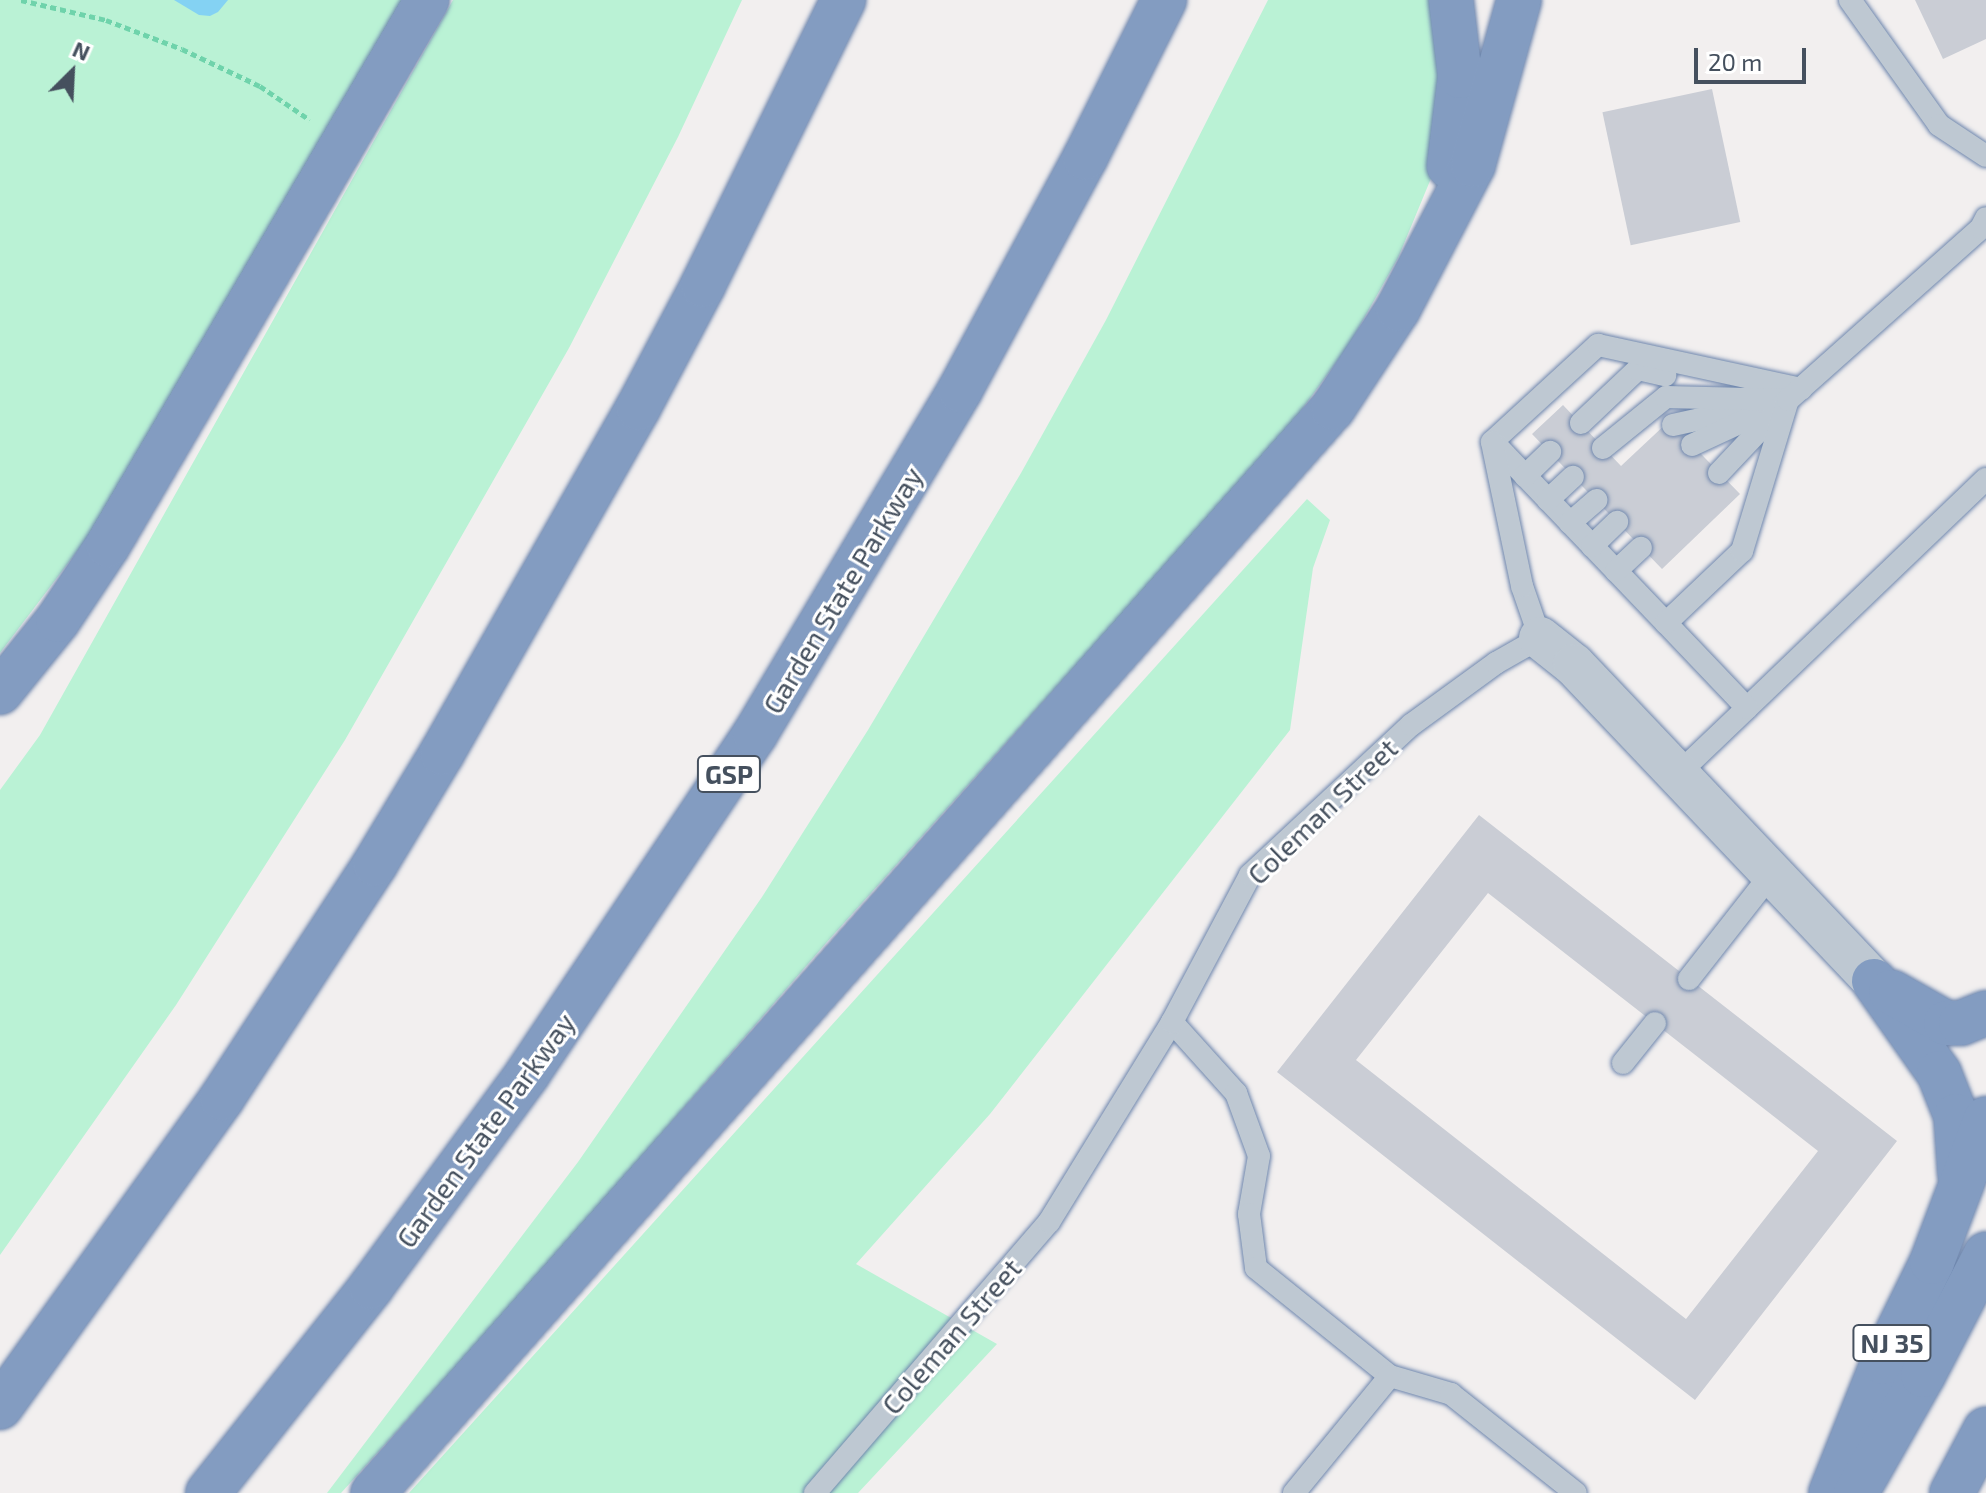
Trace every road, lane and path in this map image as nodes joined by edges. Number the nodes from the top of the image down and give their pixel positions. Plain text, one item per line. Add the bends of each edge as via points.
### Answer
1 (21, 0) edge
2 (427, 0) edge
3 (843, 0) edge
4 (1164, 0) edge
5 (1451, 0) edge
6 (1519, 0) edge
7 (1850, 0) edge
8 (344, 144) junction
9 (1986, 156) edge
10 (1986, 218) edge
11 (1417, 272) junction
12 (1795, 395) junction
13 (1581, 423) dead end
14 (1673, 425) dead end
15 (1492, 442) junction
16 (1692, 445) dead end
17 (1603, 448) dead end
18 (1550, 452) dead end
19 (1719, 473) dead end
20 (1525, 476) junction
21 (1573, 477) dead end
22 (1986, 479) edge
23 (1548, 500) junction
24 (1596, 500) dead end
25 (1617, 522) dead end
26 (1570, 523) junction
27 (1592, 546) junction
28 (1641, 548) dead end
29 (1616, 571) junction
30 (1666, 623) junction
31 (1540, 638) junction
32 (0, 692) edge
33 (1747, 708) junction
34 (1678, 774) junction
35 (1772, 873) junction
36 (1689, 979) dead end
37 (1874, 981) junction
38 (1986, 1013) edge
39 (1172, 1022) junction
40 (1655, 1023) dead end
41 (1623, 1063) dead end
42 (1986, 1119) edge
43 (1958, 1196) junction
44 (1986, 1254) edge
45 (1390, 1376) junction
46 (0, 1407) edge
47 (1986, 1429) edge
48 (1986, 1452) edge
49 (208, 1493) edge
50 (373, 1493) edge
51 (815, 1493) edge
52 (1294, 1493) edge
53 (1576, 1493) edge
54 (1831, 1493) edge
55 (1856, 1493) edge
56 (1952, 1493) edge

1 - 8 path via 106,20 182,49 260,86
2 - 8 highway
3 - 46 highway via 638,408 442,753 222,1098
4 - 49 highway, Garden State Parkway / GSP via 960,390 755,734 528,1073 371,1287
5 - 11 highway via 1459,43 1459,106 1450,163
6 - 11 highway via 1473,165
7 - 9 lane via 1939,125
8 - 32 highway via 108,545 58,620
10 - 12 lane
11 - 50 highway via 1356,378 1287,465
12 - 13 lane via 1638,369
12 - 14 lane
12 - 15 lane via 1598,345
12 - 16 lane
12 - 17 lane via 1666,397
12 - 19 lane
12 - 30 lane via 1742,551
15 - 20 lane
15 - 31 lane via 1522,586
18 - 20 lane
20 - 23 lane
21 - 23 lane
22 - 33 lane
23 - 26 lane
24 - 26 lane
25 - 27 lane
26 - 27 lane
27 - 29 lane
28 - 29 lane
29 - 30 lane
30 - 33 lane
31 - 34 street via 1574,665
31 - 39 lane, Coleman Street via 1411,725 1250,875
33 - 34 lane
34 - 35 street
35 - 36 lane
35 - 37 street
37 - 38 highway via 1946,1023
37 - 43 highway via 1926,1052 1949,1096 1960,1138
39 - 45 lane via 1236,1093 1259,1156 1249,1214 1256,1268
39 - 51 lane, Coleman Street via 1049,1222
40 - 41 lane
42 - 43 highway, NJ 35
43 - 54 highway, NJ 35
44 - 55 highway
45 - 52 lane
45 - 53 lane via 1451,1394
47 - 56 highway
48 - 56 highway

